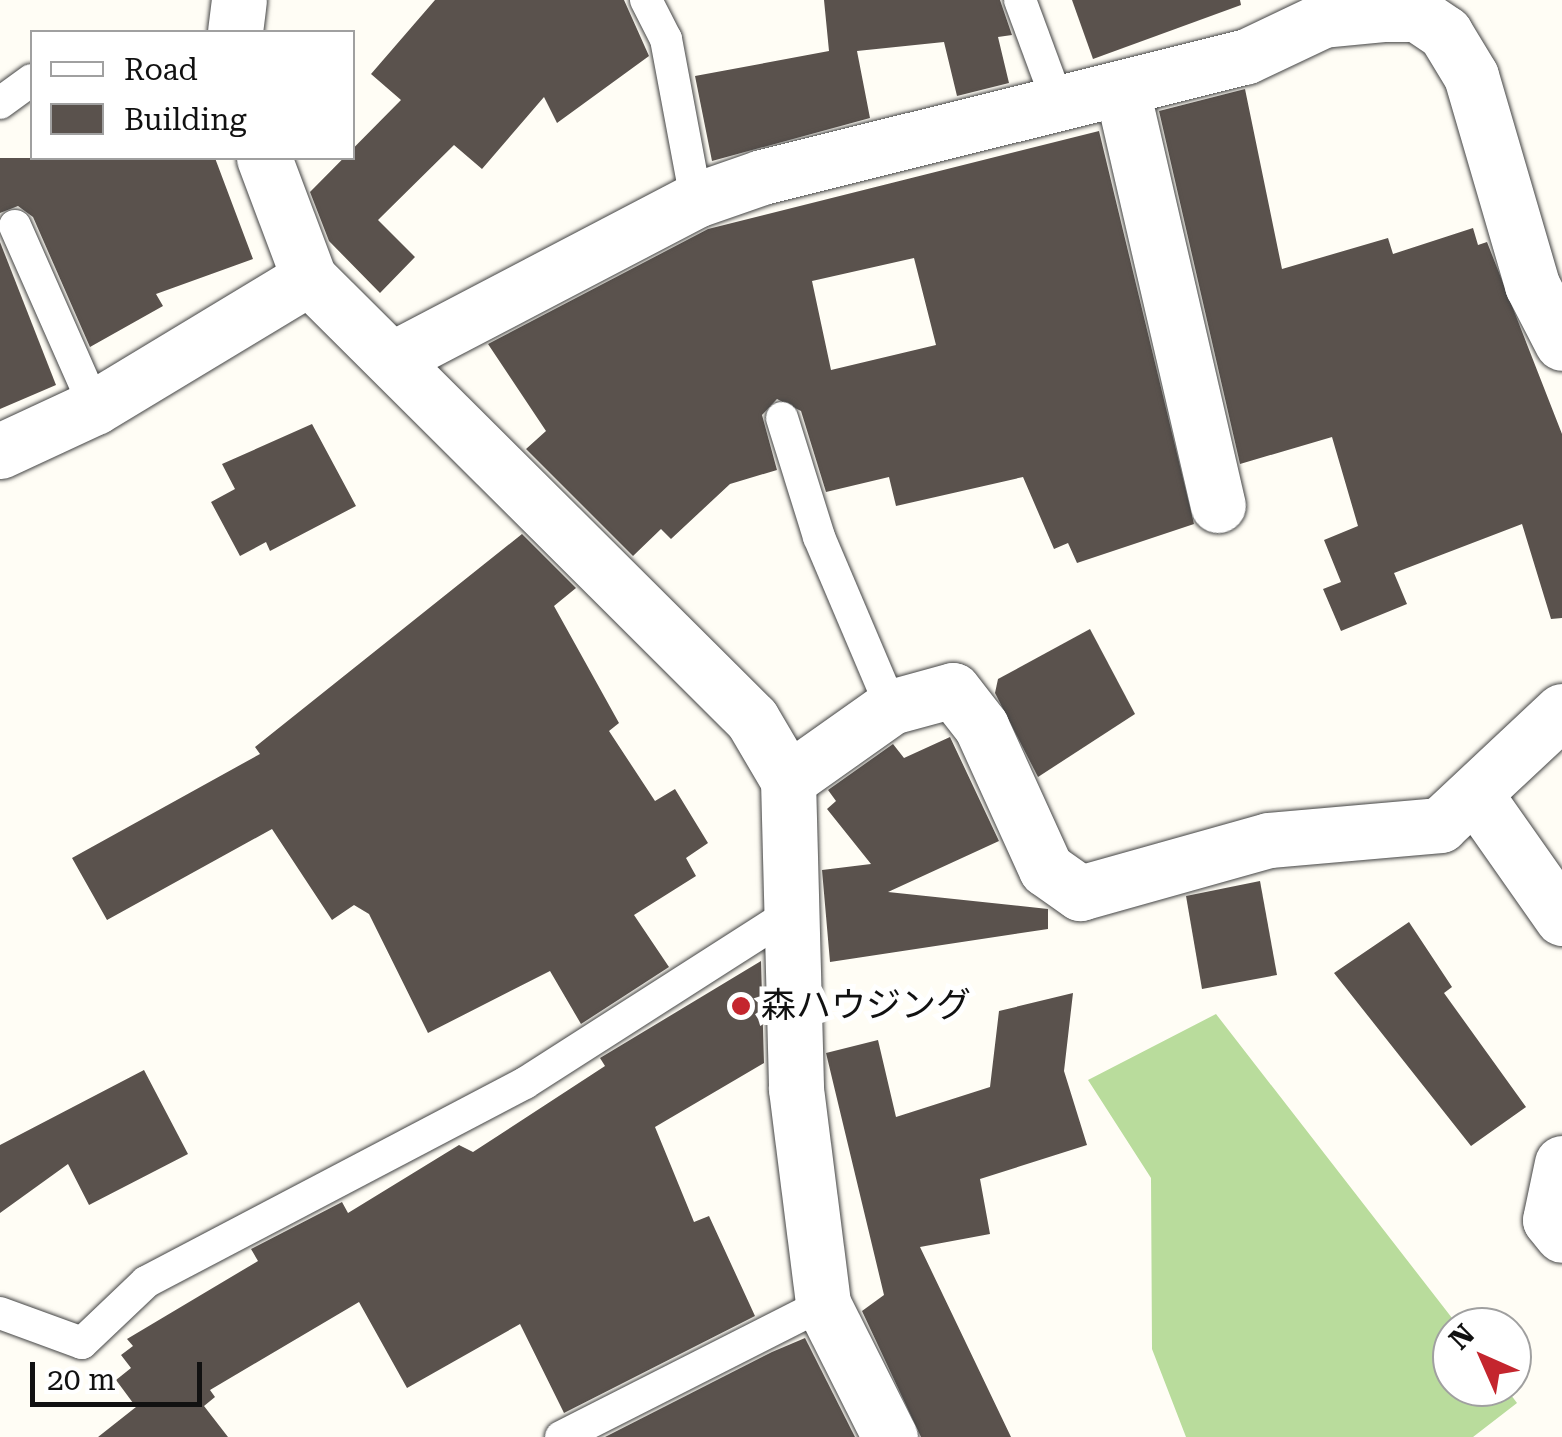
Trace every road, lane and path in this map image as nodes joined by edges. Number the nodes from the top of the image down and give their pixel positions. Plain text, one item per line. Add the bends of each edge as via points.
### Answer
1 (238, 0) edge
2 (646, 0) edge
3 (1020, 0) edge
4 (1319, 10) edge
5 (235, 30) edge
6 (30, 81) edge
7 (1122, 90) junction
8 (0, 103) edge
9 (1058, 104) junction
10 (265, 160) edge
11 (696, 200) junction
12 (15, 226) dead end
13 (310, 278) junction
14 (1562, 343) edge
15 (392, 359) junction
16 (94, 407) junction
17 (782, 418) dead end
18 (0, 451) edge
19 (1218, 505) dead end
20 (892, 707) junction
21 (1562, 711) edge
22 (788, 780) junction
23 (1478, 798) junction
24 (792, 912) junction
25 (1562, 918) edge
26 (1562, 1164) edge
27 (1562, 1235) edge
28 (823, 1304) junction
29 (0, 1313) edge
30 (561, 1437) edge
31 (890, 1437) edge

1 - 5 street
2 - 11 lane via 666,39
3 - 9 lane
4 - 7 street via 1245,57
4 - 14 street via 1417,14 1444,32 1471,76 1532,285
6 - 8 lane
7 - 9 street
7 - 19 street
9 - 11 street
10 - 13 street
11 - 15 street
12 - 16 lane
13 - 15 street
13 - 16 street
15 - 22 street via 752,719
16 - 18 street
17 - 20 lane via 819,537
20 - 22 street
20 - 23 street via 953,690 981,726 1046,869 1080,893 1269,840 1440,825
21 - 23 street
22 - 24 street
23 - 25 street
24 - 28 street via 796,1089
24 - 29 lane via 525,1083 146,1282 82,1343
26 - 27 street via 1550,1220
28 - 30 lane
28 - 31 street

